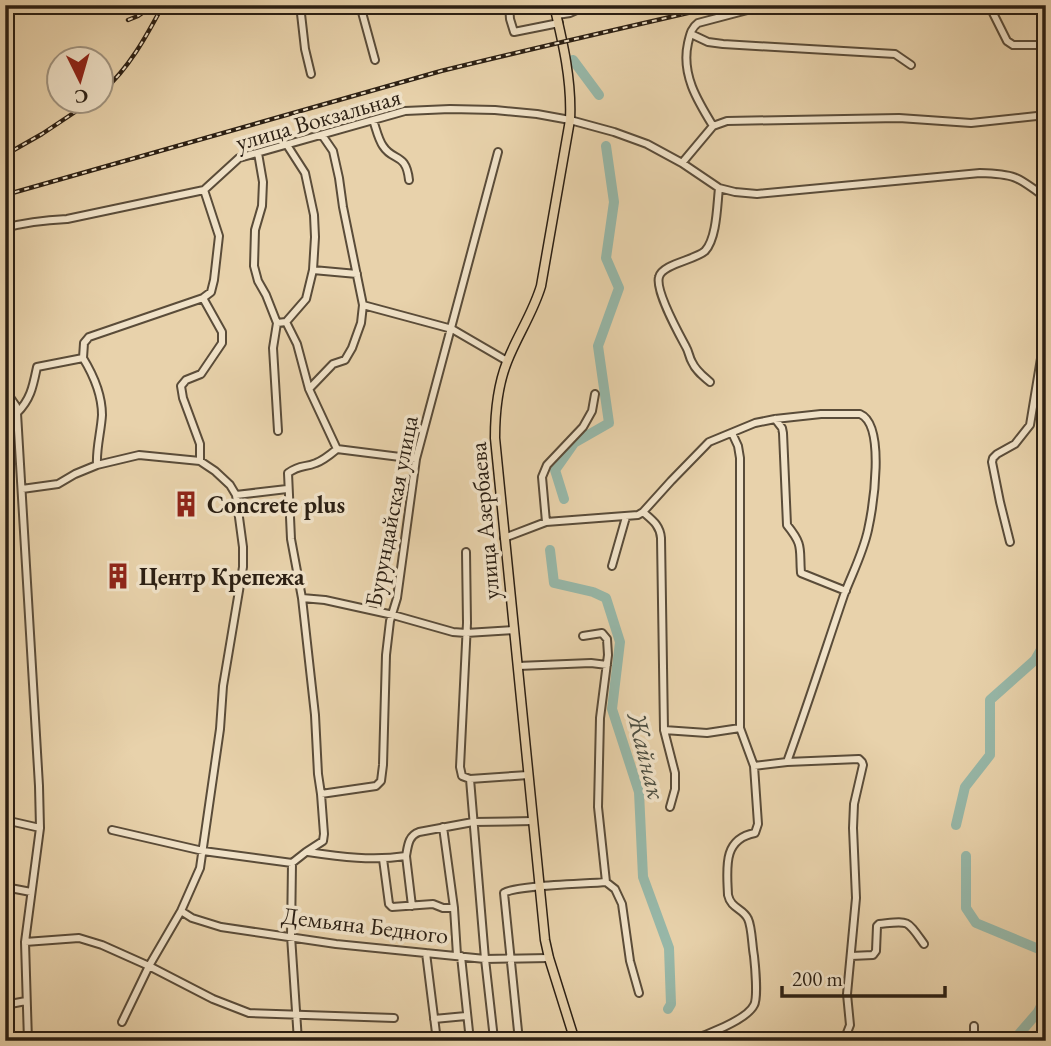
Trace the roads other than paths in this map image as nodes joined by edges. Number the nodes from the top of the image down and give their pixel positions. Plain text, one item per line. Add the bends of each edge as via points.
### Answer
1 (300, 5) edge
2 (360, 5) edge
3 (509, 5) edge
4 (554, 5) edge
5 (588, 5) edge
6 (766, 5) edge
7 (989, 5) edge
8 (558, 19) junction
9 (691, 34) junction
10 (1046, 46) edge
11 (374, 60) dead end
12 (911, 65) dead end
13 (312, 74) dead end
14 (1046, 115) edge
15 (373, 120) junction
16 (570, 120) junction
17 (713, 126) junction
18 (322, 135) junction
19 (287, 145) junction
20 (498, 152) dead end
21 (258, 153) junction
22 (682, 163) junction
23 (409, 180) dead end
24 (719, 188) junction
25 (204, 190) junction
26 (1046, 198) edge
27 (5, 228) edge
28 (313, 270) junction
29 (357, 274) junction
30 (203, 298) junction
31 (363, 305) junction
32 (286, 322) junction
33 (277, 323) junction
34 (1046, 328) edge
35 (452, 329) junction
36 (83, 358) junction
37 (507, 361) junction
38 (710, 382) dead end
39 (309, 389) junction
40 (5, 390) edge
41 (596, 394) dead end
42 (18, 414) junction
43 (775, 419) junction
44 (278, 431) dead end
45 (732, 433) junction
46 (337, 449) junction
47 (416, 459) junction
48 (200, 461) junction
49 (97, 465) junction
50 (22, 489) junction
51 (287, 489) junction
52 (236, 495) junction
53 (643, 512) junction
54 (626, 517) junction
55 (546, 522) junction
56 (504, 538) junction
57 (1010, 542) dead end
58 (466, 552) dead end
59 (612, 566) dead end
60 (846, 591) junction
61 (302, 598) junction
62 (393, 615) junction
63 (514, 630) junction
64 (466, 634) junction
65 (583, 636) dead end
66 (607, 665) junction
67 (518, 666) junction
68 (740, 727) junction
69 (664, 730) junction
70 (787, 762) junction
71 (754, 766) junction
72 (528, 775) junction
73 (470, 779) junction
74 (321, 794) junction
75 (670, 807) dead end
76 (5, 820) edge
77 (533, 821) junction
78 (473, 822) junction
79 (443, 827) junction
80 (40, 828) junction
81 (112, 830) dead end
82 (203, 851) junction
83 (306, 852) junction
84 (406, 856) junction
85 (383, 859) junction
86 (292, 863) junction
87 (606, 882) junction
88 (540, 886) junction
89 (5, 887) edge
90 (31, 892) junction
91 (412, 906) junction
92 (454, 908) junction
93 (181, 911) junction
94 (291, 936) junction
95 (25, 942) junction
96 (924, 944) dead end
97 (426, 953) junction
98 (459, 956) junction
99 (549, 958) junction
100 (485, 959) junction
101 (510, 959) junction
102 (850, 959) junction
103 (149, 966) junction
104 (639, 993) dead end
105 (26, 1001) junction
106 (5, 1004) edge
107 (296, 1015) junction
108 (466, 1016) junction
109 (394, 1018) dead end
110 (434, 1019) junction
111 (122, 1022) dead end
112 (974, 1026) dead end
113 (845, 1039) edge
114 (494, 1040) edge
115 (28, 1041) edge
116 (298, 1041) edge
117 (437, 1041) edge
118 (470, 1041) edge
119 (519, 1041) edge
120 (575, 1041) edge
121 (688, 1041) edge
122 (794, 1041) edge
123 (968, 1041) edge

1 - 13 street
2 - 11 street
3 - 8 street via 514,32
4 - 8 main road, улица Азербаева
5 - 8 street
6 - 9 street via 698,23
7 - 10 street via 1013,45
8 - 16 main road, улица Азербаева
9 - 12 street via 723,44 895,54
9 - 17 street via 687,72
14 - 17 street via 971,123 899,118 727,121
15 - 16 street, улица Вокзальная via 405,111 450,109
15 - 18 street, улица Вокзальная
15 - 23 street via 383,148 401,159
16 - 22 street, улица Вокзальная via 646,144
16 - 37 main road, улица Азербаева via 538,298
17 - 22 street
18 - 19 street, улица Вокзальная
18 - 29 street via 333,151
19 - 21 street, улица Вокзальная
19 - 28 street via 305,173 309,189 314,215
20 - 35 street, Бурундайская улица
21 - 25 street, улица Вокзальная via 239,158
21 - 33 street via 263,182 254,266
22 - 24 street, улица Вокзальная
24 - 26 street via 757,194 1001,173 1020,178
24 - 38 street via 713,237 704,251 659,276 674,326 692,363
25 - 27 street
25 - 30 street via 219,236 214,281
28 - 29 street
28 - 32 street via 306,299
29 - 31 street
30 - 36 street via 89,337
30 - 48 street via 222,332 222,344 201,374 181,386 200,444
31 - 35 street
31 - 39 street via 361,323 345,360 333,364
32 - 33 street
32 - 39 street
33 - 44 street via 273,348
34 - 57 street via 1030,425 992,462
35 - 37 street
35 - 47 street, Бурундайская улица
36 - 42 street via 37,367 32,390
36 - 49 street via 96,381 102,414
37 - 56 main road, улица Азербаева via 495,427
39 - 46 street
40 - 42 street
41 - 55 street via 593,411 542,477
42 - 50 street
43 - 45 street
43 - 60 street via 783,433 787,525 800,547 801,573
43 - 60 street via 860,414 870,424 877,454 868,529
45 - 53 street via 709,442
45 - 68 street via 740,458
46 - 47 street
46 - 51 street via 320,461 288,472
47 - 62 street, Бурундайская улица
48 - 49 street via 139,455
48 - 52 street
49 - 50 street via 58,484
50 - 80 street
51 - 52 street
51 - 61 street
52 - 82 street via 243,567
53 - 54 street
53 - 69 street via 657,524 661,538
54 - 55 street
54 - 59 street
55 - 56 street
56 - 63 main road, улица Азербаева
58 - 64 street
60 - 70 street
61 - 62 street
61 - 74 street
62 - 64 street
62 - 74 street, Бурундайская улица via 386,654 381,781 376,786
63 - 64 street
63 - 67 main road, улица Азербаева
64 - 73 street via 460,767 462,776
65 - 66 street via 604,634
66 - 67 street
66 - 87 street via 600,718 598,807
67 - 72 main road, улица Азербаева
68 - 69 street via 707,733
68 - 71 street
69 - 75 street via 675,773
70 - 71 street
70 - 102 street via 862,762 854,804 856,898
71 - 121 street via 757,829 735,844 727,870 729,901 749,920 756,1001 739,1018
72 - 73 street
72 - 77 main road, улица Азербаева
73 - 78 street
74 - 83 street via 323,841
76 - 80 street
77 - 78 street
77 - 88 main road, улица Азербаева
78 - 79 street
78 - 100 street
79 - 84 street via 414,834
79 - 92 street
80 - 90 street
81 - 82 street
82 - 86 street
82 - 93 street
83 - 85 street
83 - 86 street
84 - 85 street
84 - 91 street
85 - 91 street via 388,904
86 - 94 street
87 - 88 street
87 - 104 street via 622,904
88 - 99 main road, улица Азербаева
88 - 101 street via 504,893
89 - 90 street
90 - 95 street
91 - 92 street
92 - 98 street
93 - 94 street, Демьяна Бедного via 221,927
93 - 103 street
94 - 97 street, Демьяна Бедного
94 - 107 street
95 - 103 street via 79,938
95 - 105 street
96 - 102 street via 910,924 879,924 873,955
97 - 98 street, Демьяна Бедного
97 - 110 street
98 - 100 street, Демьяна Бедного
98 - 108 street
99 - 101 street, Демьяна Бедного
99 - 120 main road, улица Азербаева
100 - 101 street, Демьяна Бедного
100 - 114 street
101 - 119 street
102 - 113 street
103 - 107 street via 249,1013
103 - 111 street
105 - 106 street
105 - 115 street
107 - 109 street
107 - 116 street
108 - 110 street
108 - 118 street
110 - 117 street
112 - 123 street
113 - 122 street

